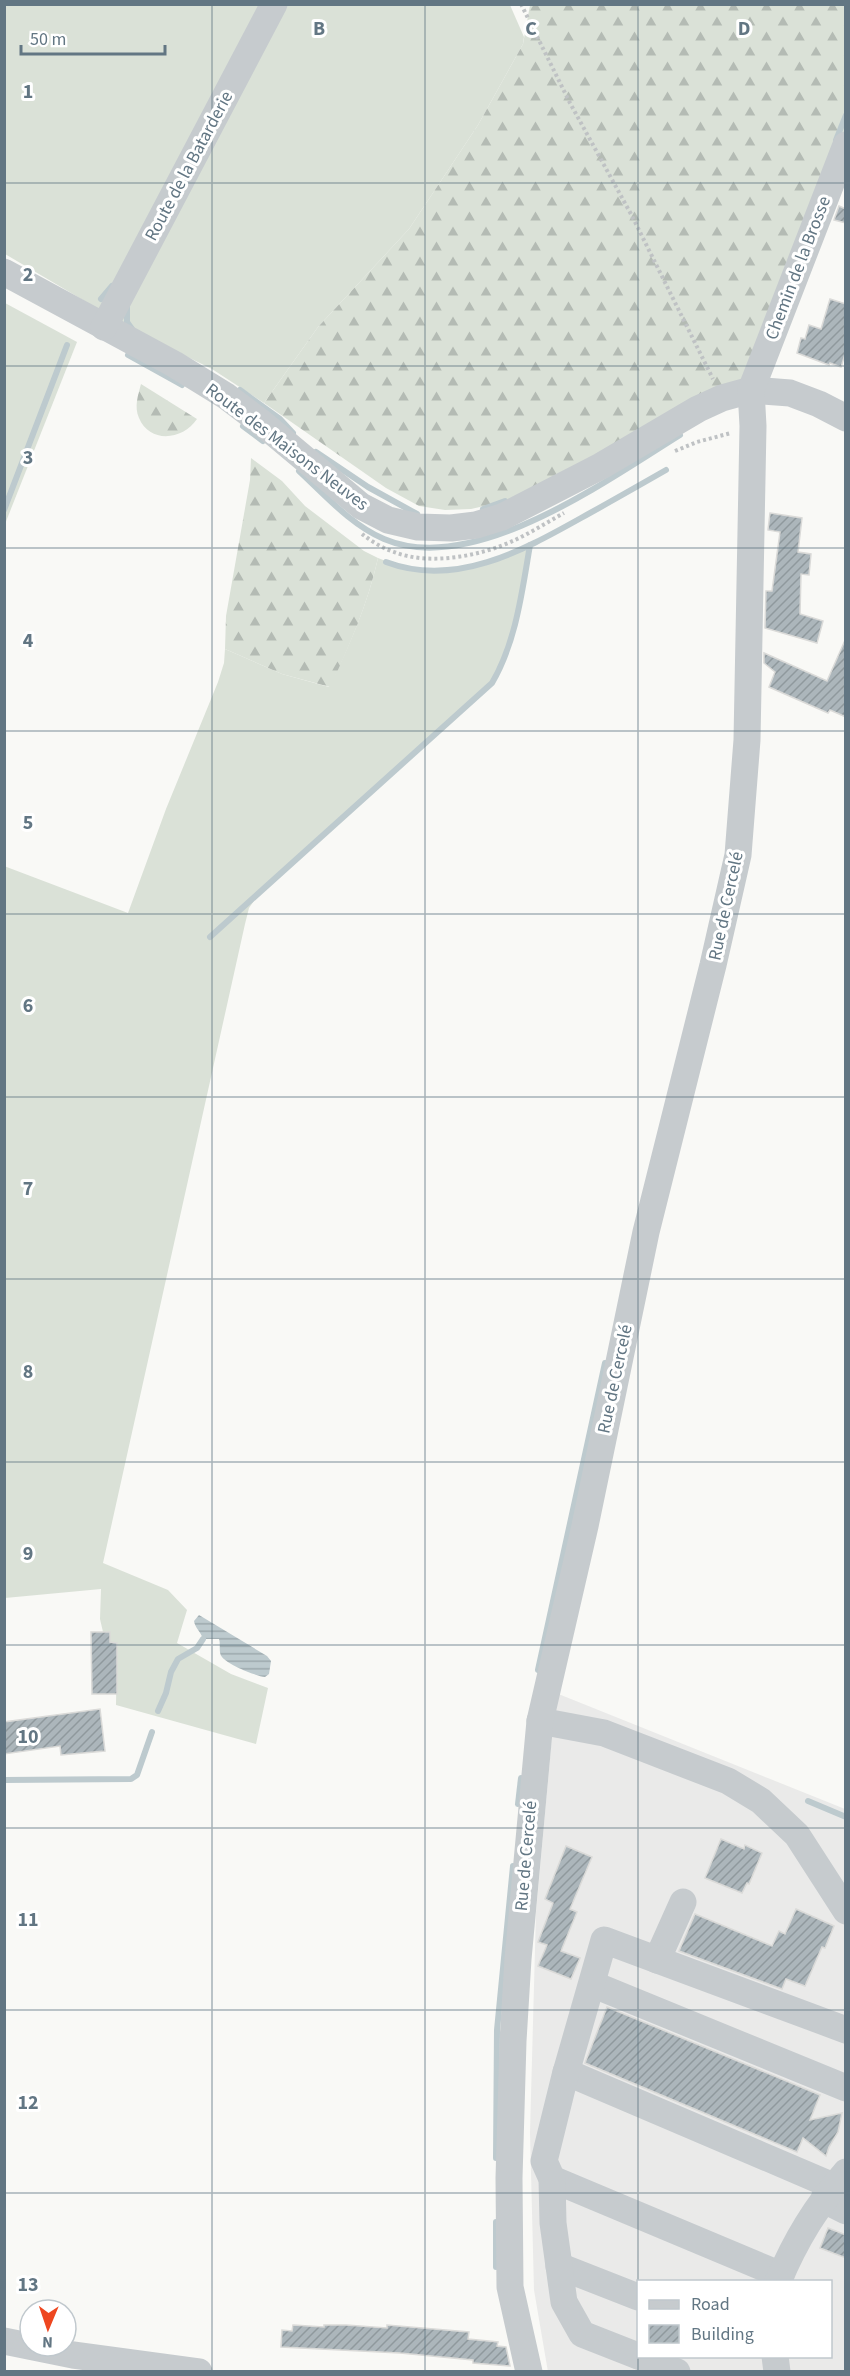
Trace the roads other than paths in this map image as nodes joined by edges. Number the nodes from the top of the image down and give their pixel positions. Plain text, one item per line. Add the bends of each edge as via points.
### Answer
1 (274, 4) edge
2 (846, 146) edge
3 (4, 272) edge
4 (104, 327) junction
5 (750, 390) junction
6 (846, 418) edge
7 (540, 1721) junction
8 (684, 1902) dead end
9 (846, 1911) edge
10 (657, 1960) junction
11 (592, 1984) junction
12 (846, 2030) edge
13 (566, 2072) junction
14 (846, 2088) edge
15 (552, 2179) junction
16 (837, 2191) edge
17 (509, 2231) junction
18 (554, 2232) junction
19 (559, 2265) junction
20 (779, 2278) edge
21 (637, 2296) edge
22 (4, 2341) edge
23 (637, 2355) edge
24 (644, 2358) edge
25 (165, 2370) edge
26 (199, 2372) edge
27 (529, 2372) edge
28 (677, 2372) edge

1 - 4 street, Route de la Batarderie
2 - 5 street, Chemin de la Brosse
3 - 4 street, Route des Maisons Neuves
4 - 5 street, Route des Maisons Neuves via 226,396 361,506 388,520 418,527 476,525 502,517 698,409
5 - 6 street, Route des Maisons Neuves via 790,393
5 - 7 street, Rue de Cercelé via 753,426 747,740 738,855 646,1232
7 - 9 street via 604,1733 728,1781 761,1802 797,1834
7 - 17 street, Rue de Cercelé via 513,2041
8 - 10 street
10 - 11 street via 604,1940
10 - 12 street
11 - 13 street
11 - 14 street
13 - 15 street via 544,2162
13 - 16 street
15 - 18 street
15 - 20 street
16 - 20 street via 803,2229
17 - 18 street
17 - 27 street, Rue de Cercelé via 510,2287
18 - 19 street
19 - 21 street
19 - 23 street via 564,2302 582,2334
22 - 25 street
24 - 28 street
25 - 26 street

